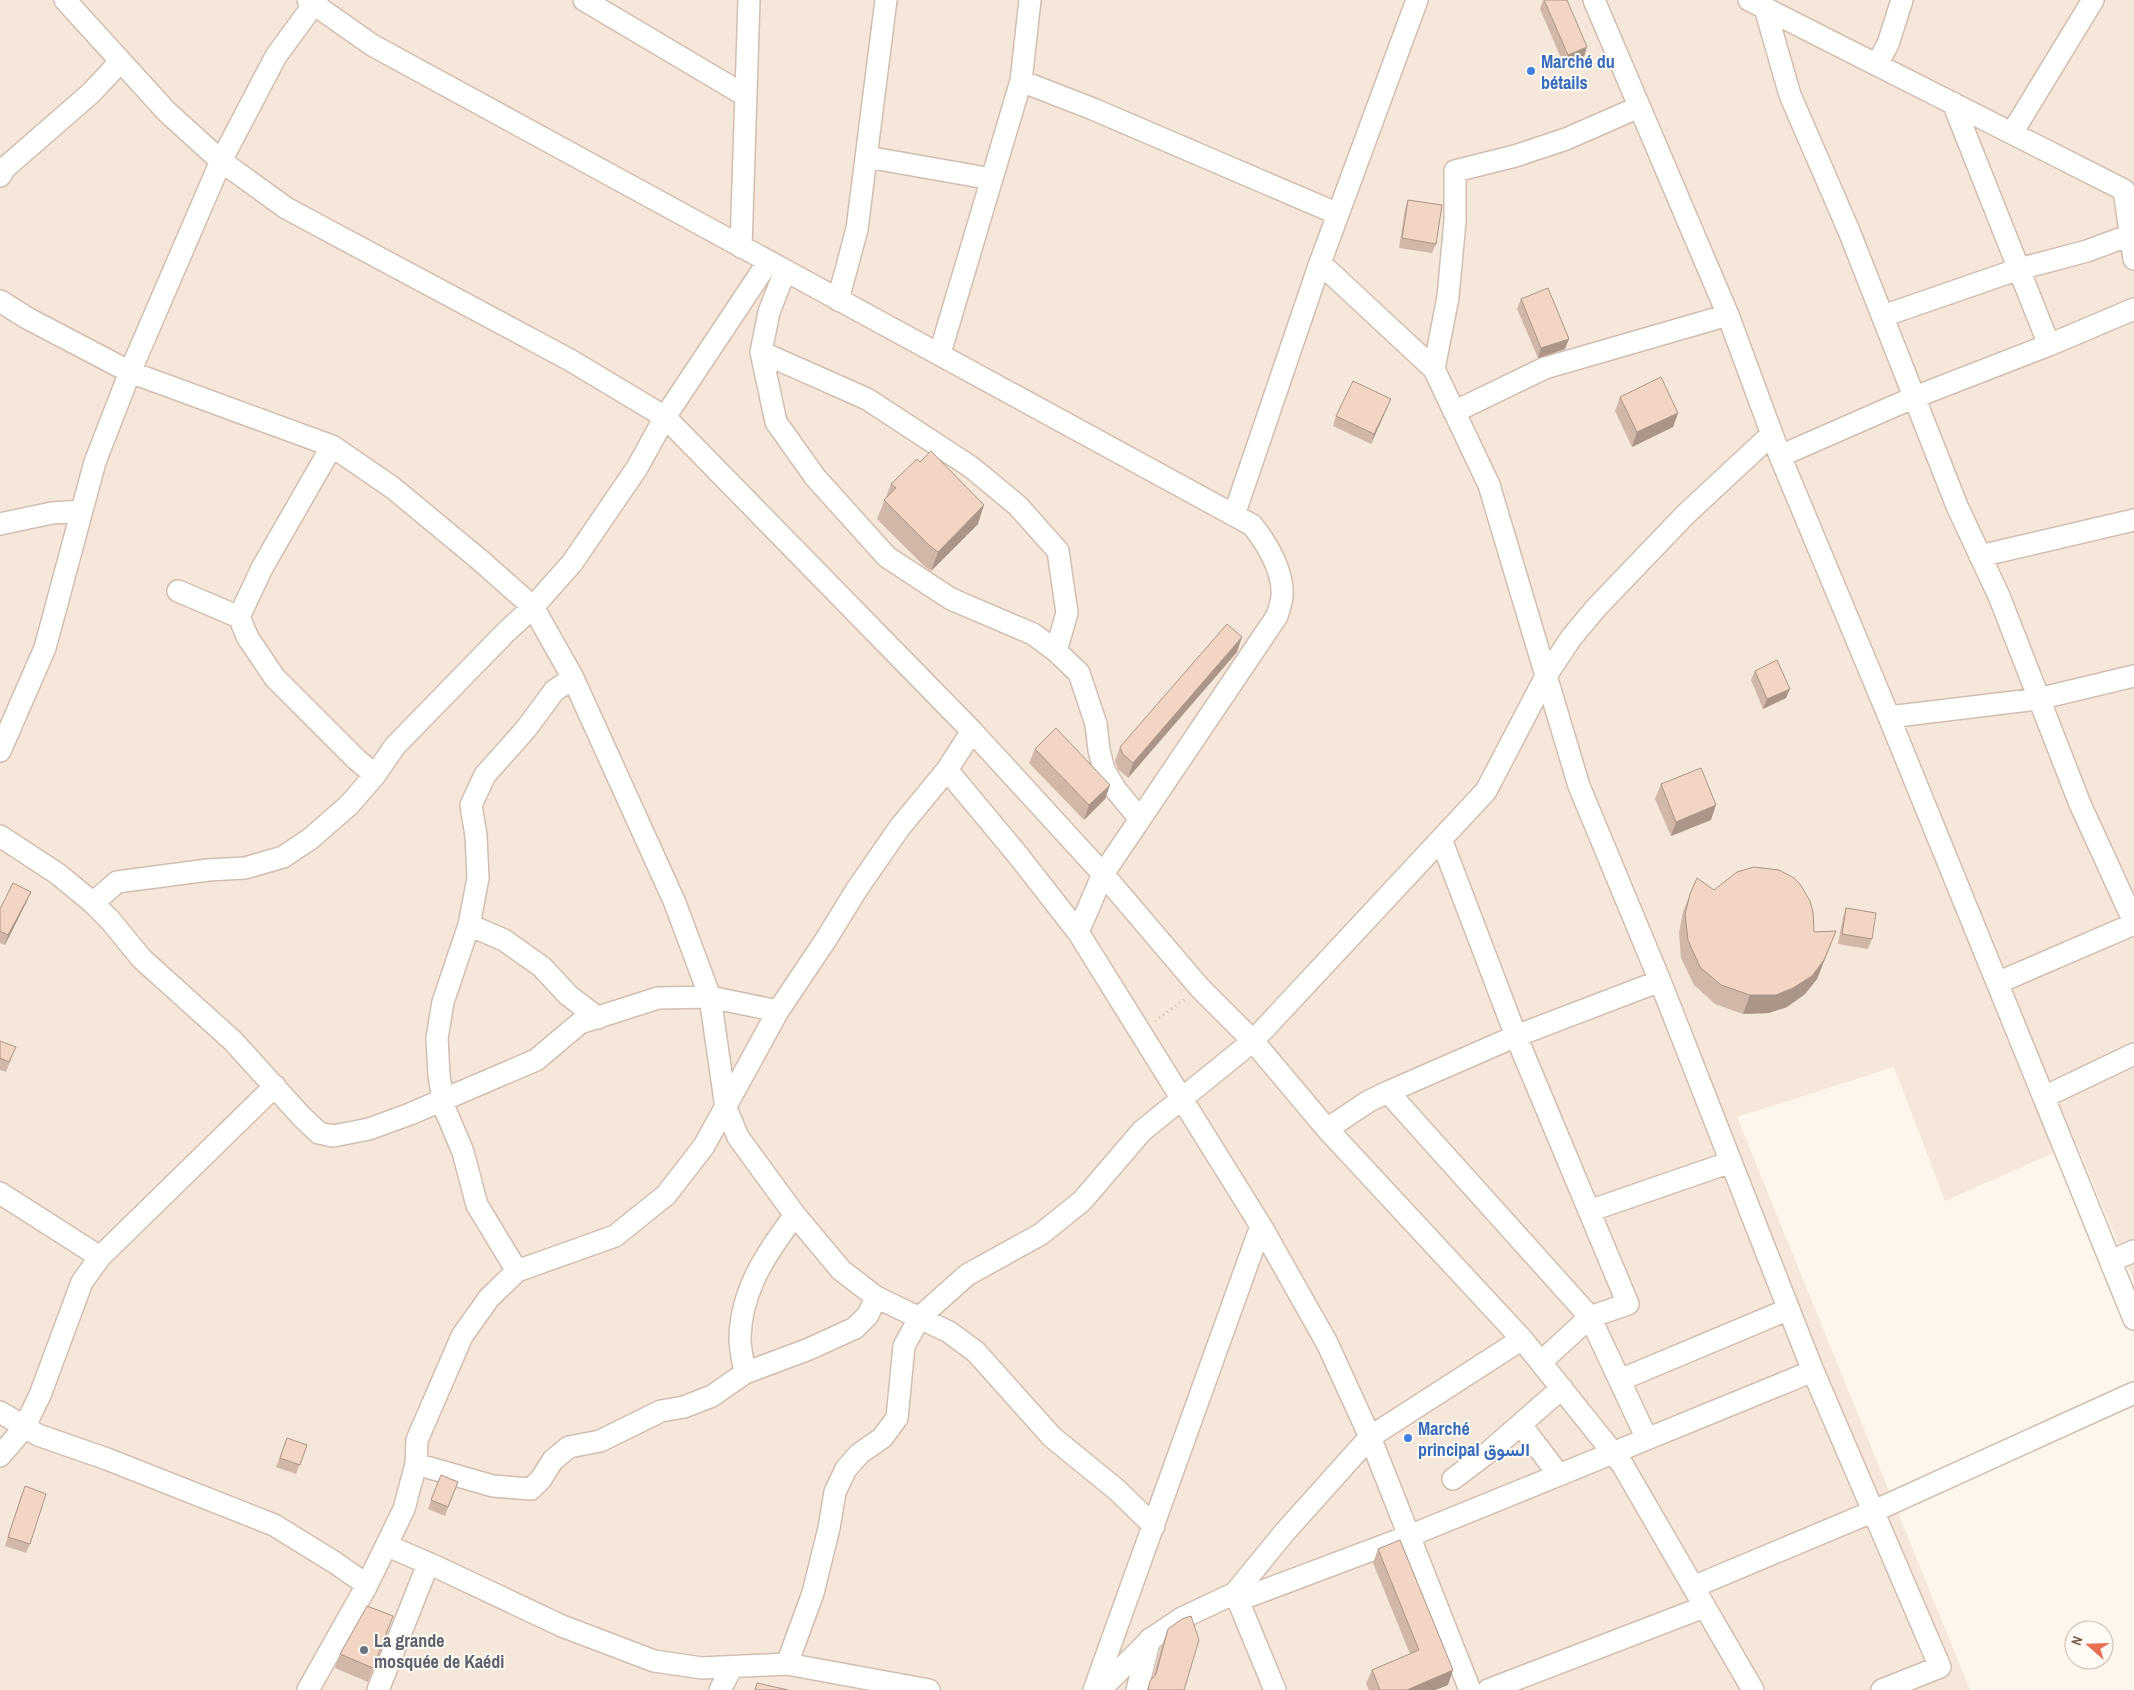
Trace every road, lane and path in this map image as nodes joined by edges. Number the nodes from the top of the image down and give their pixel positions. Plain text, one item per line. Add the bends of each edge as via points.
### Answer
1 (65, 0) edge
2 (584, 0) edge
3 (749, 0) edge
4 (886, 0) edge
5 (1030, 0) edge
6 (1417, 0) edge
7 (1594, 0) edge
8 (1902, 0) edge
9 (2093, 0) edge
10 (314, 2) edge
11 (1757, 4) edge
12 (120, 62) junction
13 (1877, 64) junction
14 (1021, 82) junction
15 (746, 96) junction
16 (1953, 102) junction
17 (1639, 107) junction
18 (2012, 133) junction
19 (867, 156) junction
20 (221, 161) junction
21 (0, 176) edge
22 (992, 179) junction
23 (1338, 214) junction
24 (2130, 235) junction
25 (741, 247) junction
26 (2134, 259) edge
27 (1320, 263) junction
28 (777, 266) junction
29 (2019, 270) junction
30 (838, 300) junction
31 (0, 301) edge
32 (2134, 309) edge
33 (1728, 315) junction
34 (1883, 316) junction
35 (2049, 345) junction
36 (761, 352) junction
37 (940, 353) junction
38 (1434, 370) junction
39 (130, 372) junction
40 (1915, 397) junction
41 (1454, 412) junction
42 (665, 417) junction
43 (1772, 434) junction
44 (332, 446) junction
45 (1780, 456) junction
46 (81, 511) junction
47 (1234, 515) junction
48 (2134, 520) edge
49 (0, 524) edge
50 (1980, 556) junction
51 (178, 591) dead end
52 (533, 607) junction
53 (238, 617) junction
54 (1056, 651) junction
55 (1546, 676) junction
56 (2134, 676) edge
57 (573, 678) junction
58 (2038, 698) junction
59 (1890, 717) junction
60 (972, 731) junction
61 (0, 751) edge
62 (947, 770) junction
63 (376, 775) junction
64 (1140, 819) junction
65 (0, 836) edge
66 (1441, 839) junction
67 (1103, 874) junction
68 (93, 902) junction
69 (2134, 923) edge
70 (470, 925) junction
71 (1078, 932) junction
72 (1660, 981) junction
73 (1997, 983) junction
74 (1200, 988) junction
75 (710, 998) junction
76 (778, 1012) junction
77 (598, 1018) junction
78 (1140, 1032) junction
79 (1516, 1036) junction
80 (1253, 1040) junction
81 (2134, 1054) edge
82 (275, 1086) junction
83 (1388, 1092) junction
84 (2044, 1097) junction
85 (1181, 1098) junction
86 (442, 1099) junction
87 (726, 1108) junction
88 (1327, 1129) junction
89 (1731, 1162) junction
90 (0, 1193) edge
91 (1589, 1211) junction
92 (795, 1215) junction
93 (1261, 1226) junction
94 (2134, 1251) edge
95 (100, 1256) junction
96 (2111, 1261) junction
97 (517, 1271) junction
98 (876, 1297) junction
99 (1789, 1309) junction
100 (920, 1317) junction
101 (1590, 1317) junction
102 (2134, 1319) edge
103 (1522, 1339) junction
104 (1541, 1362) junction
105 (1813, 1371) junction
106 (745, 1373) junction
107 (1620, 1380) junction
108 (1562, 1388) junction
109 (2134, 1393) edge
110 (0, 1412) edge
111 (1521, 1425) junction
112 (24, 1428) junction
113 (1370, 1437) junction
114 (1647, 1439) junction
115 (1614, 1453) junction
116 (0, 1456) edge
117 (416, 1464) junction
118 (1559, 1475) junction
119 (1453, 1479) dead end
120 (1874, 1511) junction
121 (1154, 1526) junction
122 (1409, 1536) junction
123 (388, 1546) junction
124 (428, 1564) junction
125 (367, 1585) junction
126 (1693, 1587) junction
127 (1237, 1596) junction
128 (1704, 1607) junction
129 (1151, 1639) junction
130 (787, 1664) junction
131 (732, 1667) junction
132 (308, 1690) edge
133 (378, 1690) edge
134 (720, 1690) edge
135 (929, 1690) edge
136 (1094, 1690) edge
137 (1100, 1690) edge
138 (1137, 1690) edge
139 (1275, 1690) edge
140 (1470, 1690) edge
141 (1488, 1690) edge
142 (1753, 1690) edge
143 (1882, 1690) edge

1 - 12 street
2 - 15 street
3 - 15 street
4 - 19 street
5 - 14 street
6 - 23 street
7 - 17 street
8 - 13 street via 1888,44
9 - 18 street
10 - 20 street via 276,56
10 - 25 street via 372,45
11 - 13 street
11 - 34 street via 1790,95
12 - 20 street via 167,112
12 - 21 street via 91,93 6,167
13 - 16 street
14 - 22 street
14 - 23 street via 1093,109
15 - 25 street
16 - 18 street
16 - 29 street
17 - 33 street
17 - 38 street via 1515,156 1455,171 1455,221 1448,297
18 - 24 street via 2124,190
19 - 22 street
19 - 30 street via 857,229
20 - 39 street
20 - 42 street via 286,208 570,360
22 - 37 street
23 - 27 street
24 - 26 street
24 - 29 street
25 - 28 street
27 - 38 street
27 - 47 street
28 - 30 street
28 - 36 street
28 - 42 street
29 - 34 street
29 - 35 street
30 - 37 street
31 - 39 street
32 - 35 street
33 - 41 street via 1545,368
33 - 43 street
34 - 40 street
35 - 40 street
36 - 54 street via 776,422 815,477 887,557 951,599 1033,634
36 - 54 street via 867,399 971,467 1018,506 1058,551 1067,613
37 - 47 street
38 - 41 street
39 - 44 street
39 - 46 street via 95,462
40 - 45 street
40 - 50 street
41 - 55 street via 1489,485
42 - 52 street via 636,468 572,563
42 - 60 street
43 - 45 street
43 - 55 street via 1685,515 1596,608
44 - 52 street via 393,488
44 - 53 street via 262,568
45 - 59 street
46 - 49 street via 52,513
46 - 61 street via 45,648
47 - 64 street via 1252,525 1270,553 1282,596 1277,616
48 - 50 street
50 - 58 street
51 - 53 street
52 - 57 street
52 - 63 street via 395,746
53 - 63 street via 275,678
54 - 64 street via 1079,673 1096,724 1104,770
55 - 66 street via 1486,790
55 - 72 street via 1579,786
56 - 58 street
57 - 70 street via 554,691 485,775 471,805 478,878
57 - 75 street via 675,903
58 - 59 street
58 - 69 street via 2080,804
59 - 73 street
60 - 62 street
60 - 67 street
62 - 71 street
62 - 76 street via 900,826 856,889
63 - 68 street via 349,805 310,839 283,857 245,868 117,882
64 - 67 street
65 - 68 street via 58,874
66 - 79 street
66 - 80 street
67 - 71 street
67 - 74 street
68 - 82 street via 142,959 233,1041
69 - 73 street
70 - 77 street via 504,940 542,967 568,995
70 - 86 street via 442,1002 437,1038
71 - 78 street
72 - 79 street
72 - 89 street
73 - 84 street
74 - 78 path
74 - 80 street
75 - 76 street
75 - 77 street via 658,998
75 - 87 street
76 - 87 street
77 - 86 street via 580,1023 536,1060
78 - 85 street
79 - 83 street
79 - 91 street
80 - 85 street
80 - 88 street
81 - 84 street
82 - 86 street via 319,1133 333,1136 369,1129
82 - 95 street
83 - 88 street
83 - 101 street
84 - 96 street
85 - 93 street
85 - 100 street via 1142,1132 1082,1201 1041,1234 967,1275
86 - 97 street via 463,1152 476,1205
87 - 92 street via 738,1137
87 - 97 street via 704,1146 666,1195 615,1236
88 - 103 street
89 - 91 street
89 - 99 street
90 - 95 street
91 - 101 street via 1628,1304
92 - 98 street via 841,1270
92 - 106 street via 767,1252 754,1278 742,1316 740,1340
93 - 113 street via 1327,1343
93 - 121 street
94 - 96 street
95 - 112 street via 82,1282 40,1395
96 - 102 street
97 - 117 street via 489,1298 462,1336 417,1440
98 - 100 street
98 - 106 street via 868,1315 855,1328
99 - 105 street
99 - 107 street
100 - 121 street via 949,1332 976,1352 1052,1437 1117,1490
100 - 130 street via 904,1346 897,1418 882,1438 859,1454 846,1469 835,1492 813,1593
101 - 104 street
101 - 107 street
103 - 104 street
103 - 113 street
104 - 108 street
105 - 114 street
105 - 120 street
106 - 117 street via 712,1396 684,1407 661,1411 600,1441 569,1447 553,1460 530,1489 493,1486
107 - 114 street
108 - 111 street
108 - 115 street
109 - 120 street
110 - 112 street
111 - 118 street
111 - 119 street
112 - 116 street
112 - 125 street via 274,1525
113 - 122 street
113 - 127 street via 1284,1533
114 - 115 street
115 - 118 street
115 - 126 street
117 - 123 street via 404,1509
118 - 122 street
120 - 126 street
120 - 143 street via 1940,1667
121 - 136 street
122 - 127 street
122 - 140 street
123 - 124 street
123 - 125 street
124 - 131 street via 562,1626 654,1661 702,1668
124 - 133 street
125 - 132 street
126 - 128 street
127 - 129 street via 1182,1618
127 - 139 street
128 - 141 street
128 - 142 street
129 - 137 street
129 - 138 street
130 - 131 street
130 - 135 street
131 - 134 street

